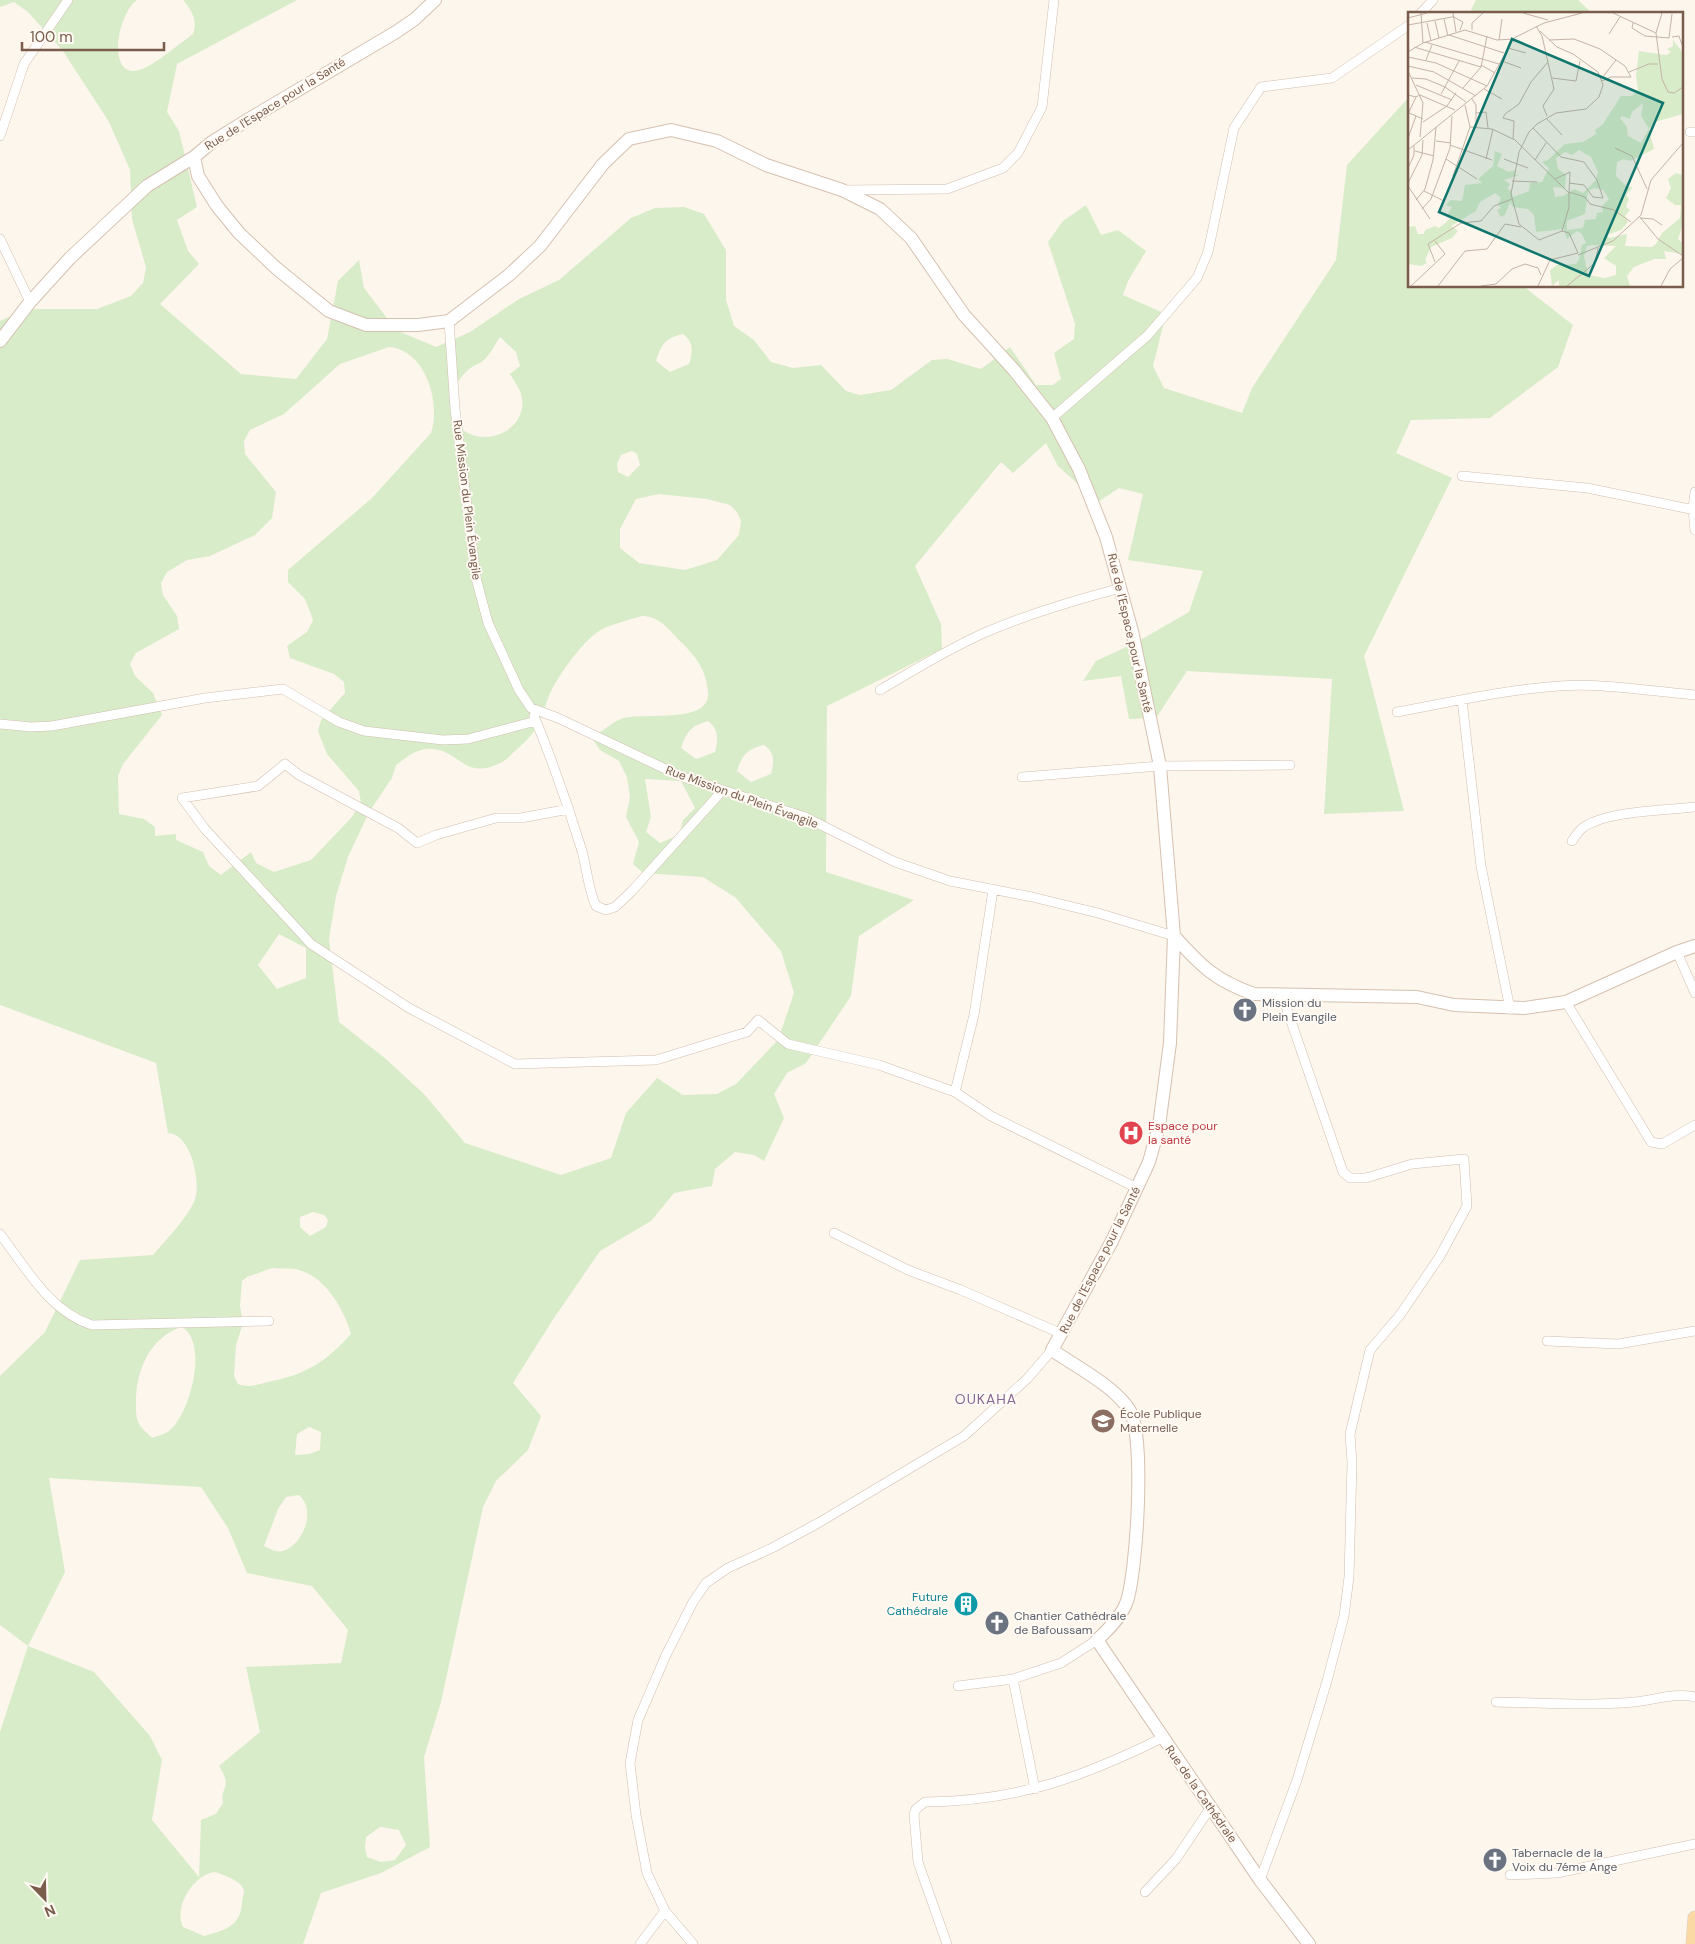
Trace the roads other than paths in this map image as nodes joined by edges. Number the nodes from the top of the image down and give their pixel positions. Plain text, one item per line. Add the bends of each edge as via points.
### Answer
1 (68, 0) edge
2 (435, 0) edge
3 (1054, 0) edge
4 (1433, 0) edge
5 (1422, 12) edge
6 (1408, 25) edge
7 (0, 136) edge
8 (194, 157) junction
9 (842, 190) junction
10 (0, 239) edge
11 (30, 302) junction
12 (449, 321) junction
13 (0, 341) edge
14 (1052, 418) junction
15 (1462, 476) dead end
16 (1695, 492) edge
17 (1694, 509) edge
18 (1695, 530) edge
19 (1121, 588) junction
20 (880, 690) dead end
21 (1695, 695) edge
22 (1462, 700) junction
23 (531, 708) junction
24 (1397, 712) dead end
25 (536, 721) junction
26 (0, 724) edge
27 (1290, 764) dead end
28 (1160, 766) junction
29 (1022, 777) dead end
30 (723, 790) junction
31 (1695, 807) edge
32 (569, 809) junction
33 (1572, 841) dead end
34 (993, 890) junction
35 (1174, 936) junction
36 (1695, 946) edge
37 (1677, 952) junction
38 (1695, 993) edge
39 (1282, 995) junction
40 (1566, 1002) junction
41 (1510, 1009) junction
42 (954, 1092) junction
43 (1695, 1125) edge
44 (1138, 1188) junction
45 (834, 1233) dead end
46 (0, 1234) edge
47 (269, 1321) dead end
48 (1695, 1331) edge
49 (1062, 1334) junction
50 (1547, 1341) dead end
51 (1052, 1350) junction
52 (1097, 1640) junction
53 (1013, 1679) junction
54 (958, 1686) dead end
55 (1695, 1697) edge
56 (1496, 1702) dead end
57 (1162, 1738) junction
58 (1035, 1789) junction
59 (1212, 1807) junction
60 (1695, 1844) edge
61 (1510, 1875) dead end
62 (1260, 1880) junction
63 (1145, 1892) dead end
64 (665, 1911) junction
65 (1695, 1918) edge
66 (684, 1936) junction
67 (640, 1944) edge
68 (678, 1944) edge
69 (693, 1944) edge
70 (947, 1944) edge
71 (1310, 1944) edge
72 (1693, 1944) edge

1 - 7 street via 24,64
2 - 8 street, Rue de l'Espace pour la Santé via 396,32 241,124
3 - 9 street via 1042,107 1018,153 1003,168 947,189
4 - 5 street
6 - 14 street via 1332,78 1261,87 1234,128 1208,252 1197,278 1148,334
8 - 11 street via 147,186 70,258
8 - 12 street, Rue de l'Espace pour la Santé via 198,176 240,233 276,268 329,311 366,325 418,325
9 - 12 street, Rue de l'Espace pour la Santé via 766,166 717,141 671,130 629,139 603,164 540,246
9 - 14 street, Rue de l'Espace pour la Santé via 880,209 911,238 964,316 1014,370
10 - 11 street
11 - 13 street
12 - 23 street, Rue Mission du Plein Évangile via 455,409 476,578 488,623 519,690
14 - 19 street, Rue de l'Espace pour la Santé via 1093,503
15 - 17 street via 1587,488
16 - 17 street
17 - 18 street
19 - 20 street via 1066,603 984,633
19 - 28 street, Rue de l'Espace pour la Santé
21 - 22 street via 1604,686 1559,686
22 - 24 street
22 - 41 street via 1481,866
23 - 25 street
23 - 30 street, Rue Mission du Plein Évangile via 680,776
25 - 26 street via 468,739 443,740 373,732 339,722 282,689 205,698 52,726
25 - 32 street
27 - 28 street
28 - 29 street
28 - 35 street, Rue de l'Espace pour la Santé
30 - 32 street via 631,892 615,907 606,910 596,906 592,897
30 - 34 street, Rue Mission du Plein Évangile via 805,818 895,862 950,881
31 - 33 street via 1593,822 1582,828
32 - 42 street via 521,818 496,818 417,843 398,828 299,775 285,764 258,786 182,798 205,829 311,944 409,1008 515,1064 656,1060 747,1032 758,1020 788,1044 879,1065
34 - 35 street, Rue Mission du Plein Évangile via 1098,913
34 - 42 street via 974,1015
35 - 39 street, Rue Mission du Plein Évangile via 1209,971 1229,985 1254,994
35 - 44 street, Rue de l'Espace pour la Santé via 1170,1043 1160,1126
36 - 37 street, Rue Mission du Plein Évangile
37 - 38 street
37 - 40 street, Rue Mission du Plein Évangile
39 - 41 street, Rue Mission du Plein Évangile via 1418,997 1454,1005
39 - 62 street via 1343,1172 1350,1178 1366,1178 1412,1164 1464,1159 1467,1206 1440,1256 1400,1315 1370,1350 1350,1434 1349,1578 1344,1616 1296,1780
40 - 41 street, Rue Mission du Plein Évangile
40 - 43 street via 1651,1142 1662,1144
42 - 44 street via 991,1116
44 - 49 street, Rue de l'Espace pour la Santé
45 - 49 street via 908,1270
46 - 47 street via 39,1286 75,1320 92,1325
48 - 50 street via 1618,1344
49 - 51 street, Rue de l'Espace pour la Santé
51 - 52 street via 1119,1397 1130,1412 1135,1434 1134,1556 1126,1601 1111,1627
51 - 64 street via 1027,1379 964,1436 820,1522 728,1568 706,1583 666,1655 638,1720 630,1764 646,1873
52 - 53 street via 1061,1663
52 - 57 street, Rue de la Cathédrale
53 - 54 street
53 - 58 street
55 - 56 street via 1682,1694 1635,1702 1571,1704
57 - 58 street via 1112,1762
57 - 59 street, Rue de la Cathédrale
58 - 70 street via 982,1800 924,1802 916,1809 918,1862
59 - 62 street, Rue de la Cathédrale
59 - 63 street via 1176,1859
60 - 61 street via 1557,1873
62 - 71 street, Rue de la Cathédrale
64 - 66 street
64 - 67 street
65 - 72 main road
66 - 68 street
66 - 69 street

